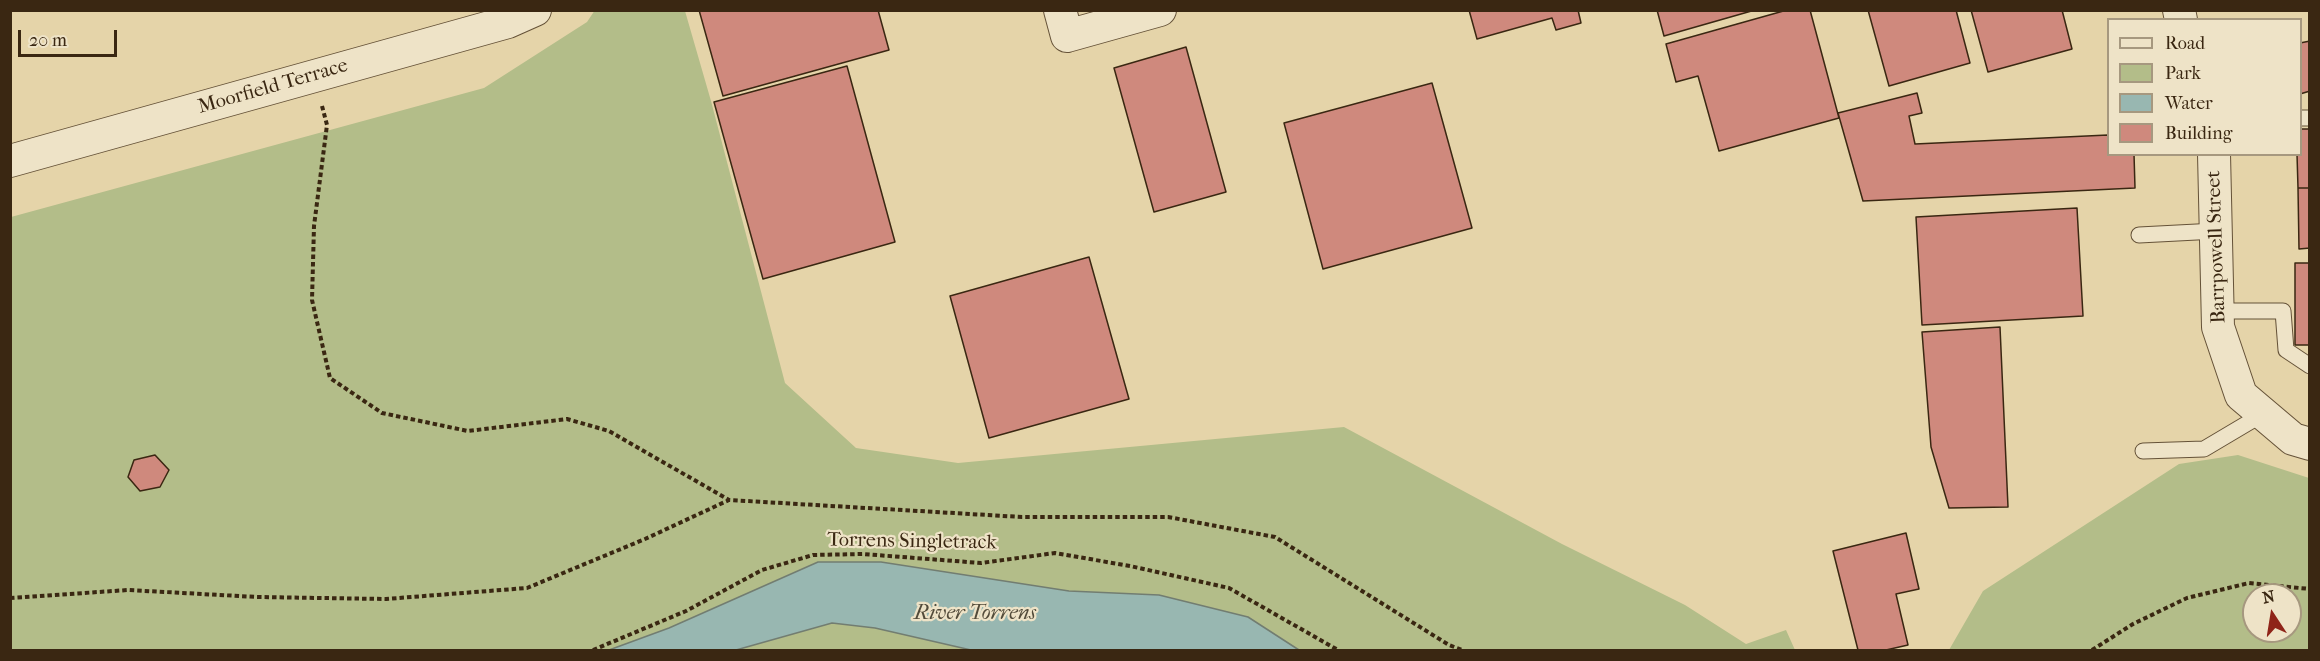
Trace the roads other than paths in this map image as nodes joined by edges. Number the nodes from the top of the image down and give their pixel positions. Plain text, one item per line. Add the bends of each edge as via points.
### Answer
1 (535, 10) edge
2 (1160, 10) edge
3 (1064, 23) edge
4 (2214, 156) edge
5 (10, 161) edge
6 (2216, 231) junction
7 (2139, 235) dead end
8 (2218, 310) junction
9 (2310, 366) edge
10 (2263, 414) junction
11 (2310, 444) edge
12 (2143, 452) dead end

1 - 5 street, Moorfield Terrace via 508,22
2 - 3 street
4 - 6 street, Barrpowell Street
6 - 7 lane
6 - 8 street, Barrpowell Street
8 - 9 lane via 2283,311 2286,350
8 - 10 street, Barrpowell Street via 2218,327 2241,395
10 - 11 street, Barrpowell Street via 2293,439
10 - 12 lane via 2204,449

